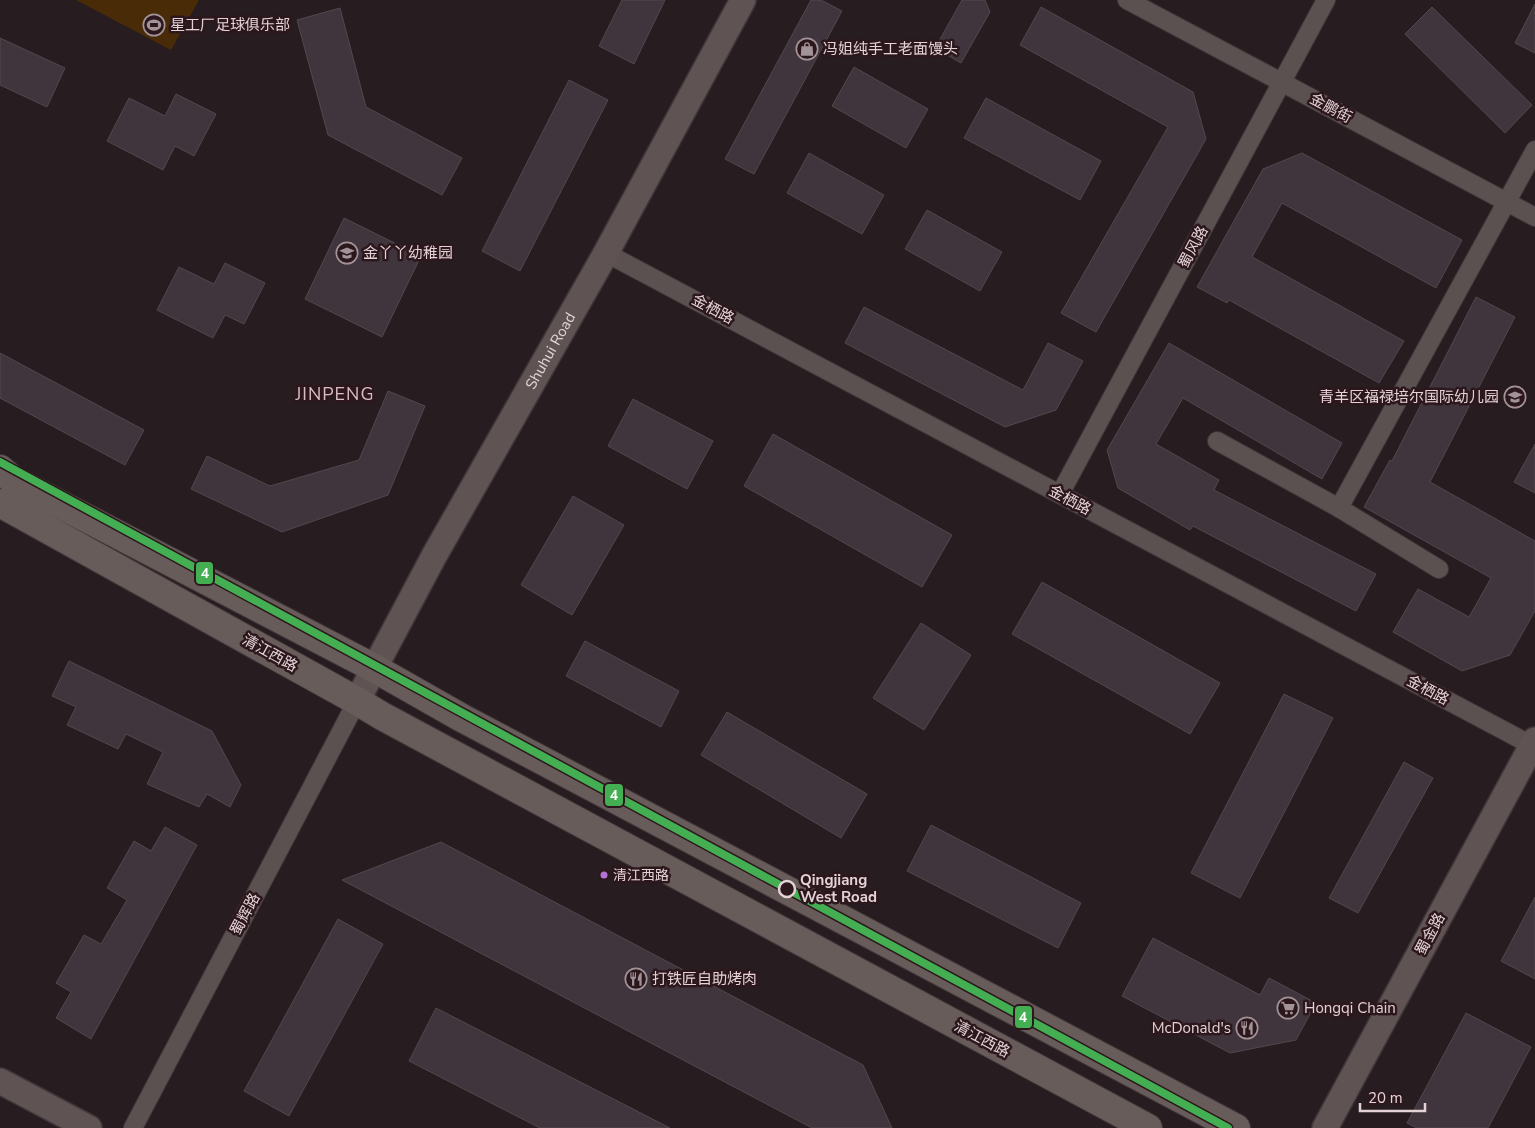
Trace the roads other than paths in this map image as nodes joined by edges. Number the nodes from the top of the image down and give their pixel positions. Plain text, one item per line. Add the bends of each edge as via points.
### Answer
1 (743, 0) edge
2 (1126, 0) edge
3 (1326, 0) edge
4 (1282, 82) junction
5 (1535, 150) edge
6 (1507, 202) junction
7 (1535, 217) edge
8 (606, 252) junction
9 (1217, 441) dead end
10 (3, 481) edge
11 (1060, 494) junction
12 (1339, 508) junction
13 (1439, 569) dead end
14 (374, 668) junction
15 (357, 701) junction
16 (1534, 744) edge
17 (0, 1081) edge
18 (89, 1128) edge
19 (133, 1128) edge
20 (1148, 1128) edge
21 (1236, 1128) edge
22 (1325, 1128) edge

1 - 8 street, Shuhui Road
2 - 4 street, 金鹏街
3 - 4 street, 蜀风路
4 - 6 street, 金鹏街
4 - 11 street, 蜀风路
5 - 6 street
6 - 7 street, 金鹏街
6 - 12 street
8 - 11 street, 金栖路
8 - 14 street, Shuhui Road
9 - 12 street
10 - 14 main road, 清江西路
10 - 15 main road, 清江西路
11 - 16 street, 金栖路
12 - 13 street
14 - 15 street, Shuhui Road
14 - 21 main road, 清江西路 via 462,718
15 - 19 street, 蜀辉路
15 - 20 main road, 清江西路
16 - 22 street, 蜀金路
17 - 18 street

